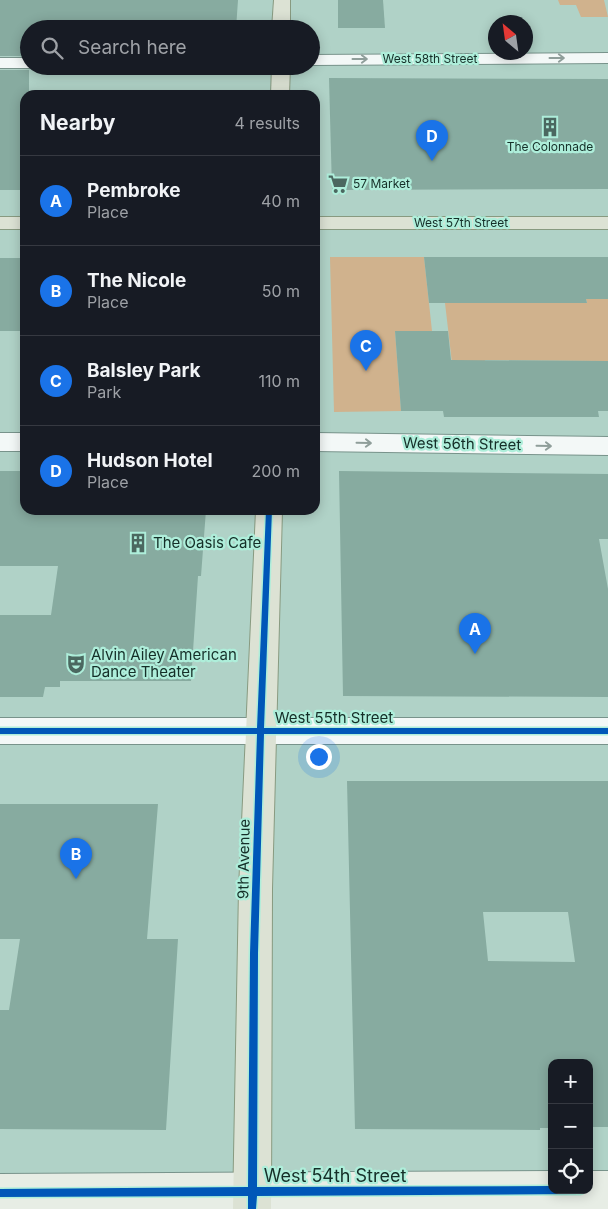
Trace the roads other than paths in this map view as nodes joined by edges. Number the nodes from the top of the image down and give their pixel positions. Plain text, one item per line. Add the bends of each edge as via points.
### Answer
1 (282, 0) edge
2 (281, 20) edge
3 (608, 58) edge
4 (320, 60) edge
5 (0, 63) edge
6 (20, 63) edge
7 (281, 75) edge
8 (280, 90) edge
9 (0, 223) edge
10 (20, 223) edge
11 (320, 223) edge
12 (608, 223) edge
13 (0, 442) edge
14 (20, 442) edge
15 (320, 442) edge
16 (608, 446) edge
17 (269, 515) edge
18 (259, 730) junction
19 (0, 731) edge
20 (608, 731) edge
21 (593, 1190) edge
22 (608, 1190) edge
23 (548, 1191) edge
24 (0, 1193) edge
25 (252, 1200) edge

1 - 2 main road
4 -> 3 street, West 58th Street
5 - 6 street
7 - 8 main road
9 - 10 main road
11 - 12 main road, West 57th Street
13 - 14 street
15 -> 16 street, West 56th Street
17 - 18 main road, 9th Avenue
18 - 19 street, West 55th Street
18 - 20 street, West 55th Street
18 - 25 main road, 9th Avenue
21 - 22 main road
23 - 25 main road, West 54th Street
24 - 25 main road, West 54th Street

